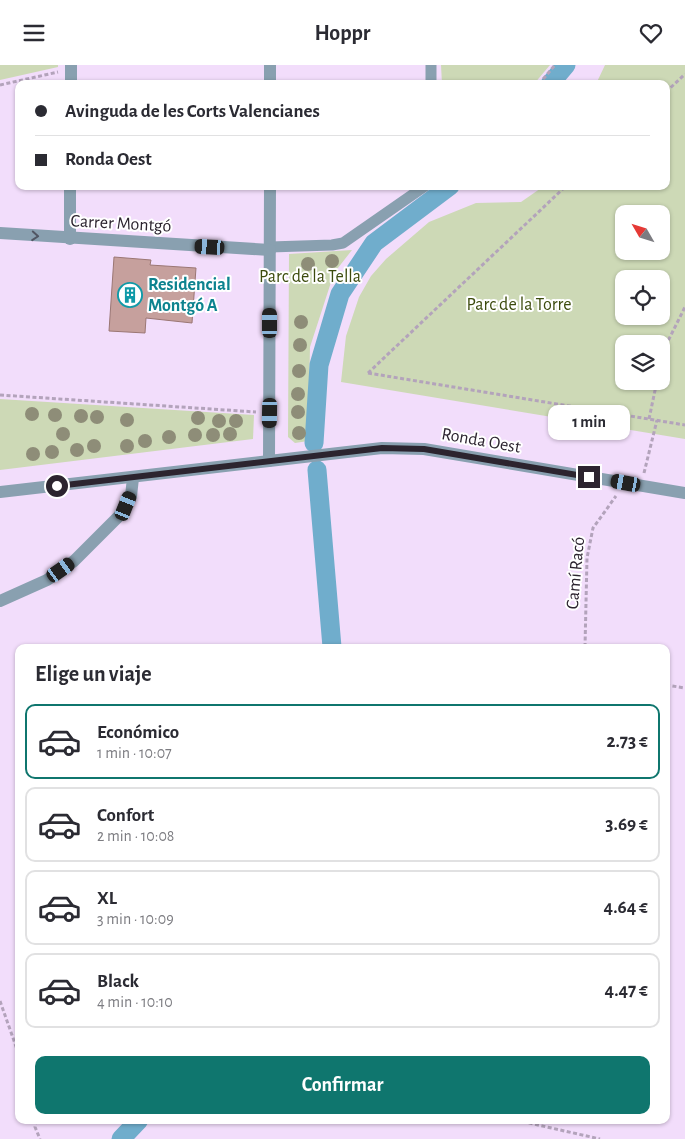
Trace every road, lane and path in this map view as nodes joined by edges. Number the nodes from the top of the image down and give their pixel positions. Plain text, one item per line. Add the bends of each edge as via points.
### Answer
1 (270, 65) edge
2 (431, 65) edge
3 (555, 65) edge
4 (71, 67) edge
5 (685, 75) edge
6 (20, 80) edge
7 (71, 80) edge
8 (270, 80) edge
9 (431, 80) edge
10 (542, 80) edge
11 (15, 81) edge
12 (0, 85) edge
13 (670, 88) edge
14 (70, 190) edge
15 (270, 190) edge
16 (418, 190) edge
17 (562, 190) edge
18 (0, 233) edge
19 (70, 239) junction
20 (270, 248) junction
21 (685, 307) edge
22 (670, 337) edge
23 (655, 390) edge
24 (0, 395) edge
25 (270, 413) junction
26 (648, 419) junction
27 (656, 420) junction
28 (685, 425) edge
29 (269, 461) junction
30 (133, 478) junction
31 (641, 486) junction
32 (0, 492) edge
33 (685, 493) edge
34 (609, 506) dead end
35 (0, 601) edge
36 (585, 644) edge
37 (670, 685) edge
38 (685, 687) edge
39 (0, 1001) edge
40 (15, 1044) edge
41 (36, 1124) edge
42 (534, 1124) edge
43 (40, 1139) edge
44 (600, 1139) edge

1 - 8 street
2 - 9 street
3 - 10 path
4 - 6 path
4 - 7 street
5 - 13 path
11 - 12 path
14 - 19 street
15 - 20 street
16 - 20 street, Carrer Montgó via 343,243
17 - 26 path via 368,373
18 -> 19 street, Carrer Montgó
19 - 20 street, Carrer Montgó
20 - 25 street
21 - 22 path
23 - 26 path
24 - 25 path
25 - 29 street
26 - 27 path
27 - 28 path
27 - 31 path
29 - 30 street, Ronda Oest
29 - 31 street, Ronda Oest via 402,447
30 - 32 street, Ronda Oest
30 - 35 street via 131,496 120,516 74,561 48,579
31 - 33 street, Ronda Oest
34 - 36 path, Camí Racó via 593,528 587,558
37 - 38 path
39 - 40 path
41 - 43 path
42 - 44 path

